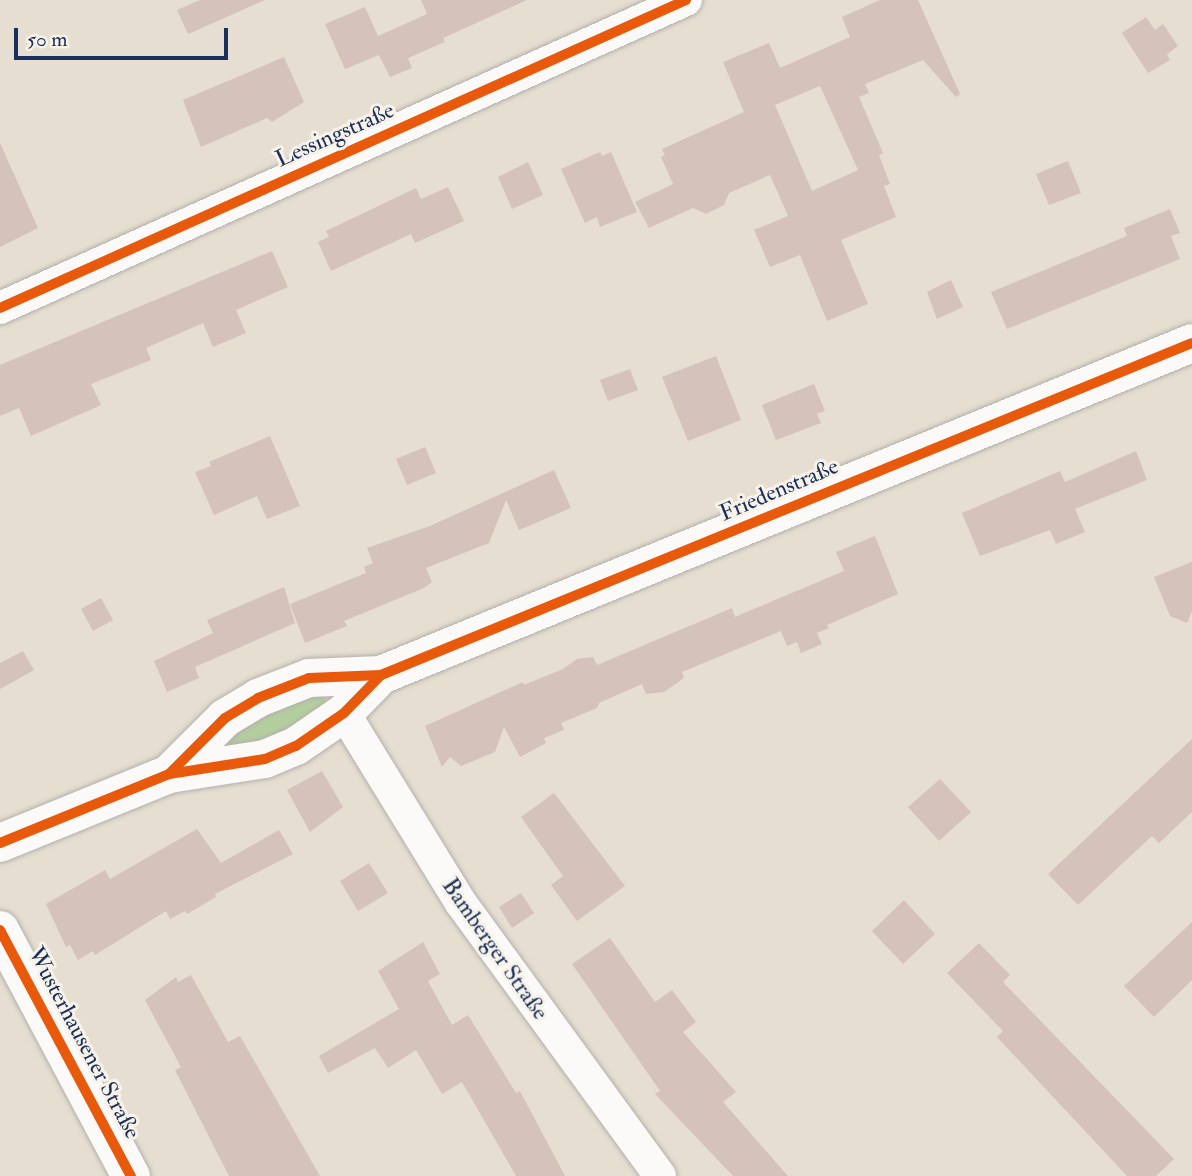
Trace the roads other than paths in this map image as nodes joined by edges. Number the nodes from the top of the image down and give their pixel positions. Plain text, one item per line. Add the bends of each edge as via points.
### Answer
1 (686, 0) edge
2 (0, 307) edge
3 (1192, 343) edge
4 (381, 675) junction
5 (344, 713) junction
6 (169, 774) junction
7 (0, 843) edge
8 (0, 930) edge
9 (131, 1176) edge
10 (660, 1176) edge

1 - 2 street, Lessingstraße
3 - 4 street, Friedenstraße
4 - 5 street, Friedenstraße
4 - 6 street, Friedenstraße via 309,678 258,698 217,726
5 - 6 street, Friedenstraße via 296,746 265,759
5 - 10 street, Bamberger Straße via 461,904
6 - 7 street, Friedenstraße
8 - 9 street, Wusterhausener Straße

